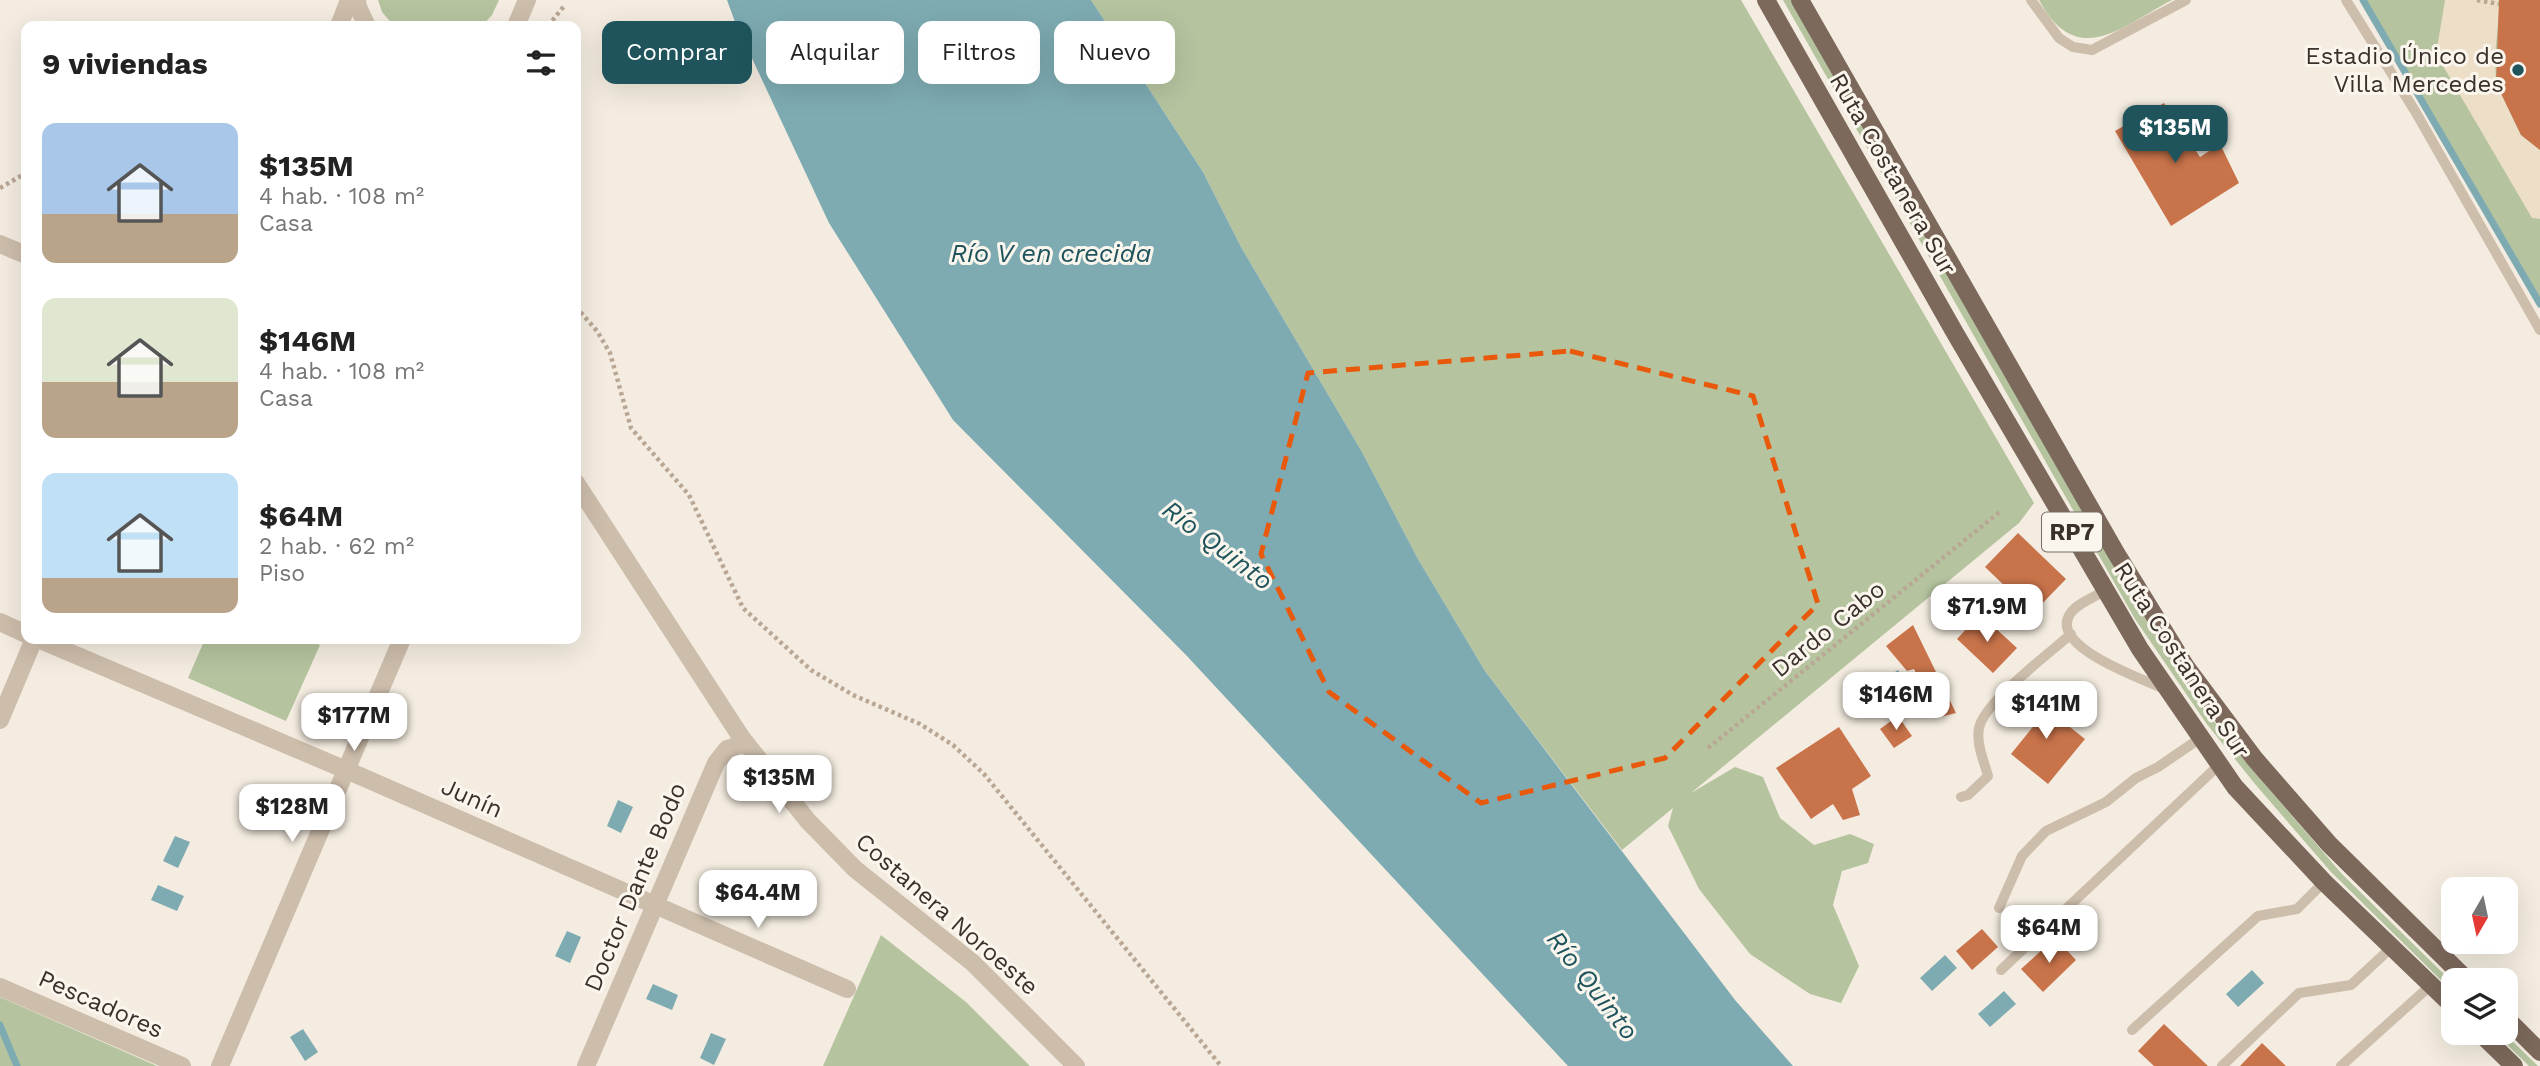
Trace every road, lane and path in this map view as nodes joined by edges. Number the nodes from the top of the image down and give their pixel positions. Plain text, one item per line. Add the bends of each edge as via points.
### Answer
1 (349, 0) edge
2 (357, 0) edge
3 (1766, 0) edge
4 (1800, 0) edge
5 (2031, 0) edge
6 (2186, 0) edge
7 (2346, 0) edge
8 (2477, 0) edge
9 (528, 1) edge
10 (2499, 4) dead end
11 (564, 6) dead end
12 (341, 21) edge
13 (364, 21) edge
14 (518, 21) edge
15 (552, 21) edge
16 (21, 176) edge
17 (0, 188) edge
18 (0, 244) edge
19 (21, 253) edge
20 (581, 313) edge
21 (2540, 330) edge
22 (581, 491) edge
23 (2002, 509) dead end
24 (2106, 590) junction
25 (0, 622) edge
26 (21, 632) edge
27 (2071, 634) junction
28 (34, 644) edge
29 (48, 644) edge
30 (400, 644) edge
31 (2166, 689) junction
32 (0, 720) edge
33 (2202, 737) junction
34 (746, 743) junction
35 (1708, 748) dead end
36 (2220, 764) junction
37 (344, 769) junction
38 (1961, 797) dead end
39 (2324, 882) junction
40 (653, 905) junction
41 (1999, 908) dead end
42 (2392, 947) junction
43 (2455, 968) edge
44 (2001, 970) dead end
45 (2431, 985) junction
46 (0, 987) edge
47 (847, 989) dead end
48 (2441, 995) edge
49 (2132, 1030) dead end
50 (2518, 1030) edge
51 (2492, 1045) edge
52 (2540, 1052) edge
53 (182, 1066) edge
54 (220, 1066) edge
55 (586, 1066) edge
56 (1076, 1066) edge
57 (1222, 1066) edge
58 (2221, 1066) edge
59 (2341, 1066) edge
60 (2514, 1066) edge

1 - 12 street
2 - 13 street
3 - 24 main road, Ruta Costanera Sur / RP7
4 - 43 main road, Ruta Costanera Sur / RP7 via 2186,667 2254,758 2329,844
5 - 6 lane via 2059,38 2073,47 2092,50
7 - 21 lane
8 - 10 path
9 - 14 street
11 - 15 path
16 - 17 path
18 - 19 street
20 - 57 path via 610,353 631,428 688,495 743,608 811,670 853,695 920,724 953,745 984,774
22 - 34 street, Costanera Noroeste
23 - 35 path, Dardo Cabo
24 - 27 lane via 2068,616
24 - 31 main road, Ruta Costanera Sur / RP7
25 - 26 street
27 - 31 lane via 2098,660
27 - 38 lane via 1989,708 1979,727 1988,776
28 - 32 street
29 - 37 street, Junín
30 - 37 street
31 - 33 main road, Ruta Costanera Sur / RP7
33 - 36 main road, Ruta Costanera Sur / RP7
33 - 41 lane via 2106,802 2046,831 2022,856
34 - 40 street, Doctor Dante Bodo via 727,748 716,763
34 - 56 street, Costanera Noroeste via 808,821 855,869 973,963
36 - 39 main road, Ruta Costanera Sur / RP7 via 2235,787
36 - 44 lane
37 - 40 street, Junín
37 - 54 street
39 - 42 main road, Ruta Costanera Sur / RP7
39 - 49 lane via 2297,909 2258,916
40 - 47 street, Junín
40 - 55 street, Doctor Dante Bodo
42 - 45 main road, Ruta Costanera Sur / RP7
42 - 58 lane via 2351,985 2299,993
45 - 48 main road, Ruta Costanera Sur / RP7
45 - 59 lane
46 - 53 street, Pescadores
50 - 52 main road
51 - 60 main road

